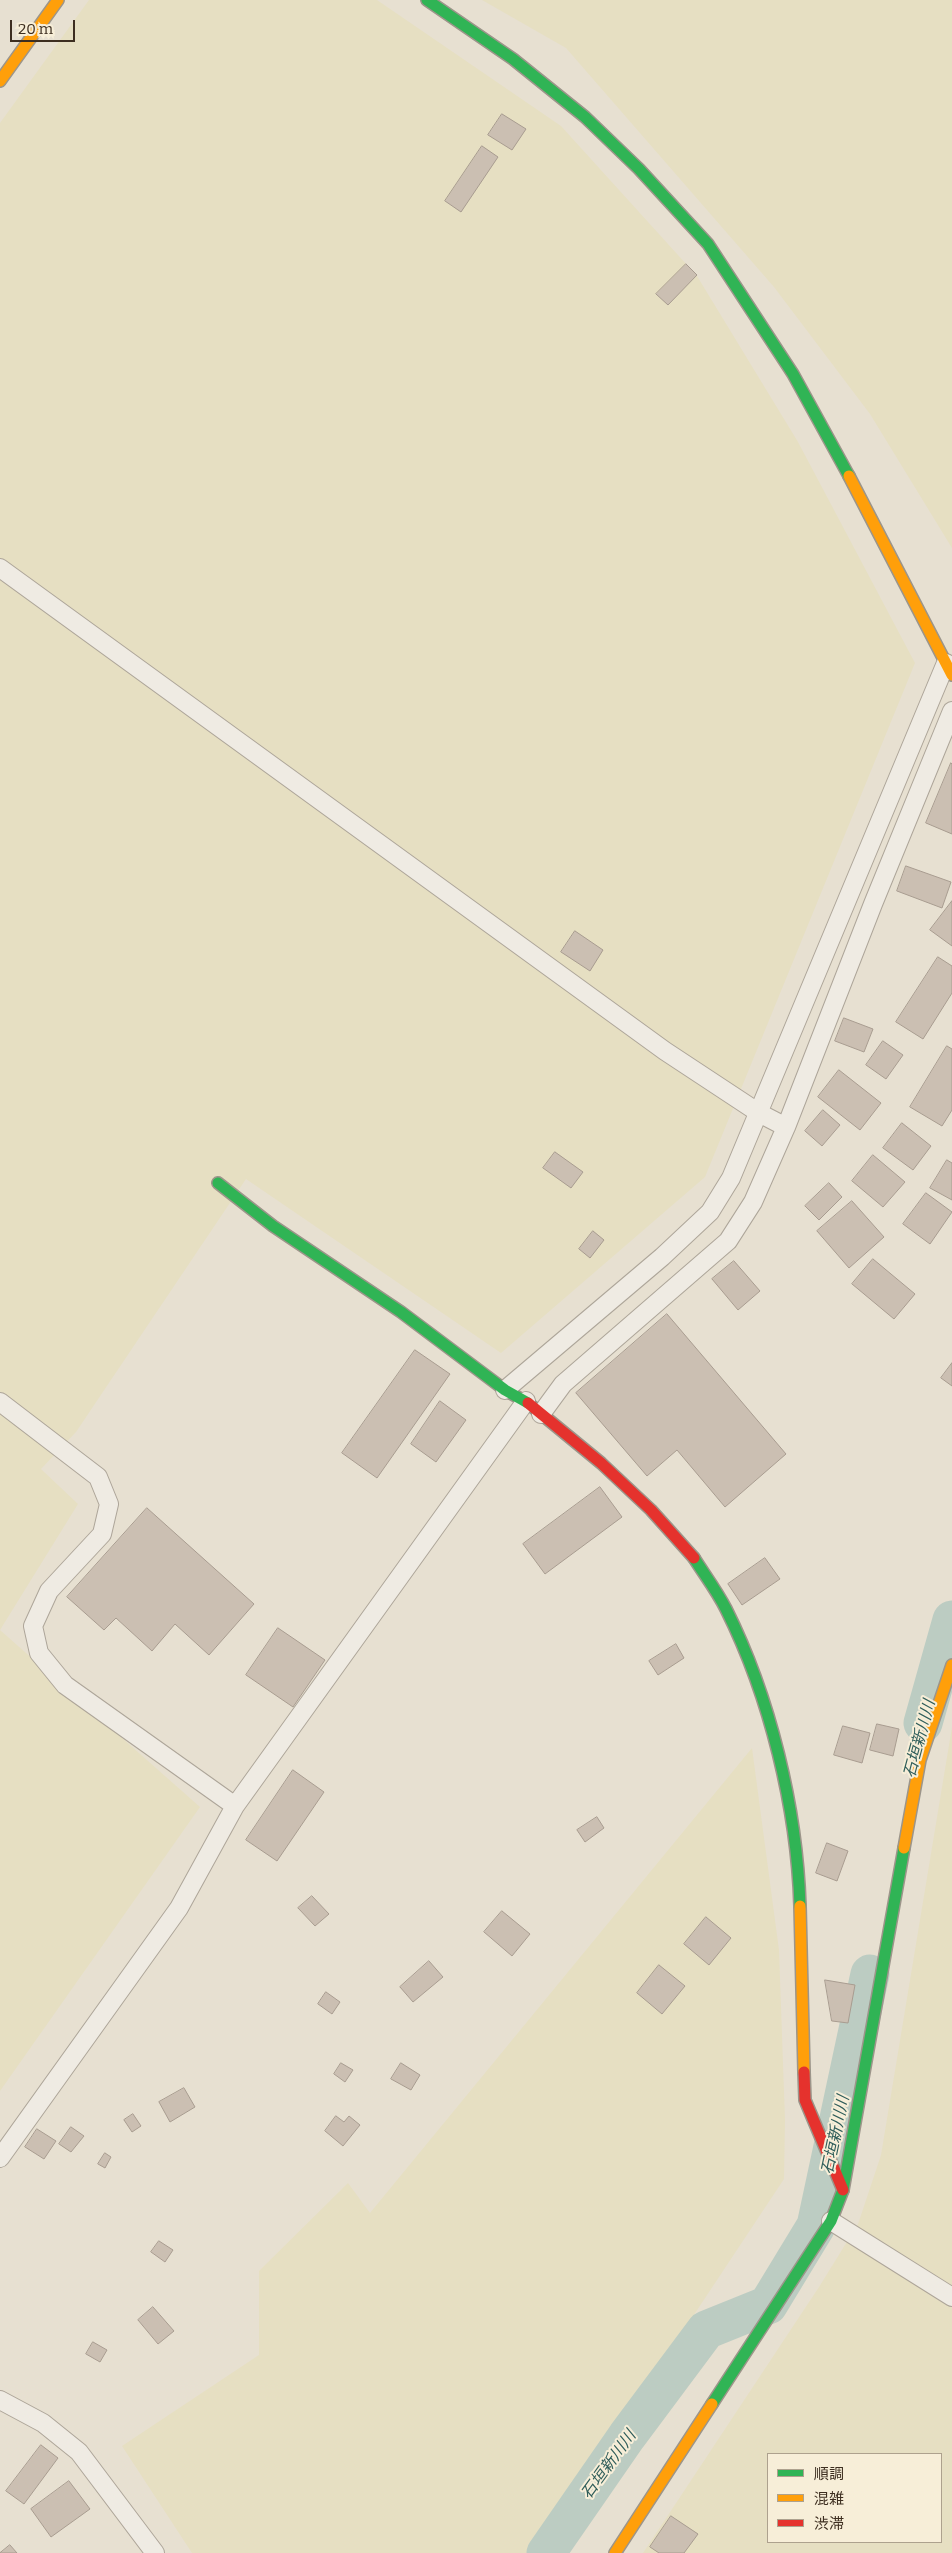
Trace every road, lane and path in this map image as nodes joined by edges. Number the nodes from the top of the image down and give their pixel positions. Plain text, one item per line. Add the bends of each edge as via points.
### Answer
1 (58, 0) edge
2 (427, 0) edge
3 (0, 81) edge
4 (0, 568) edge
5 (949, 669) edge
6 (952, 711) edge
7 (759, 1113) junction
8 (786, 1127) junction
9 (218, 1183) dead end
10 (505, 1390) junction
11 (526, 1401) junction
12 (0, 1402) edge
13 (541, 1414) junction
14 (952, 1665) edge
15 (235, 1806) junction
16 (0, 2158) edge
17 (843, 2190) junction
18 (831, 2221) junction
19 (952, 2298) edge
20 (0, 2400) edge
21 (156, 2553) edge
22 (615, 2553) edge

1 - 3 street
2 - 5 street via 513,59 586,117 708,244 793,374 824,428
4 - 7 street via 665,1051
5 - 7 street
6 - 8 street
7 - 8 street
7 - 10 street via 731,1178 710,1212 662,1257
8 - 13 street via 753,1202 728,1241 564,1384
9 - 10 street via 272,1226 401,1312
10 - 11 street
11 - 13 street
11 - 15 street
12 - 15 street via 98,1477 109,1504 102,1534 49,1591 33,1626 40,1653 65,1685
13 - 17 street via 601,1463 692,1555 726,1608 752,1670 774,1738 800,1874 805,2100
14 - 17 street via 920,1760
15 - 16 street via 179,1908
17 - 18 street
18 - 19 street
18 - 22 street
20 - 21 street via 43,2424 79,2452

